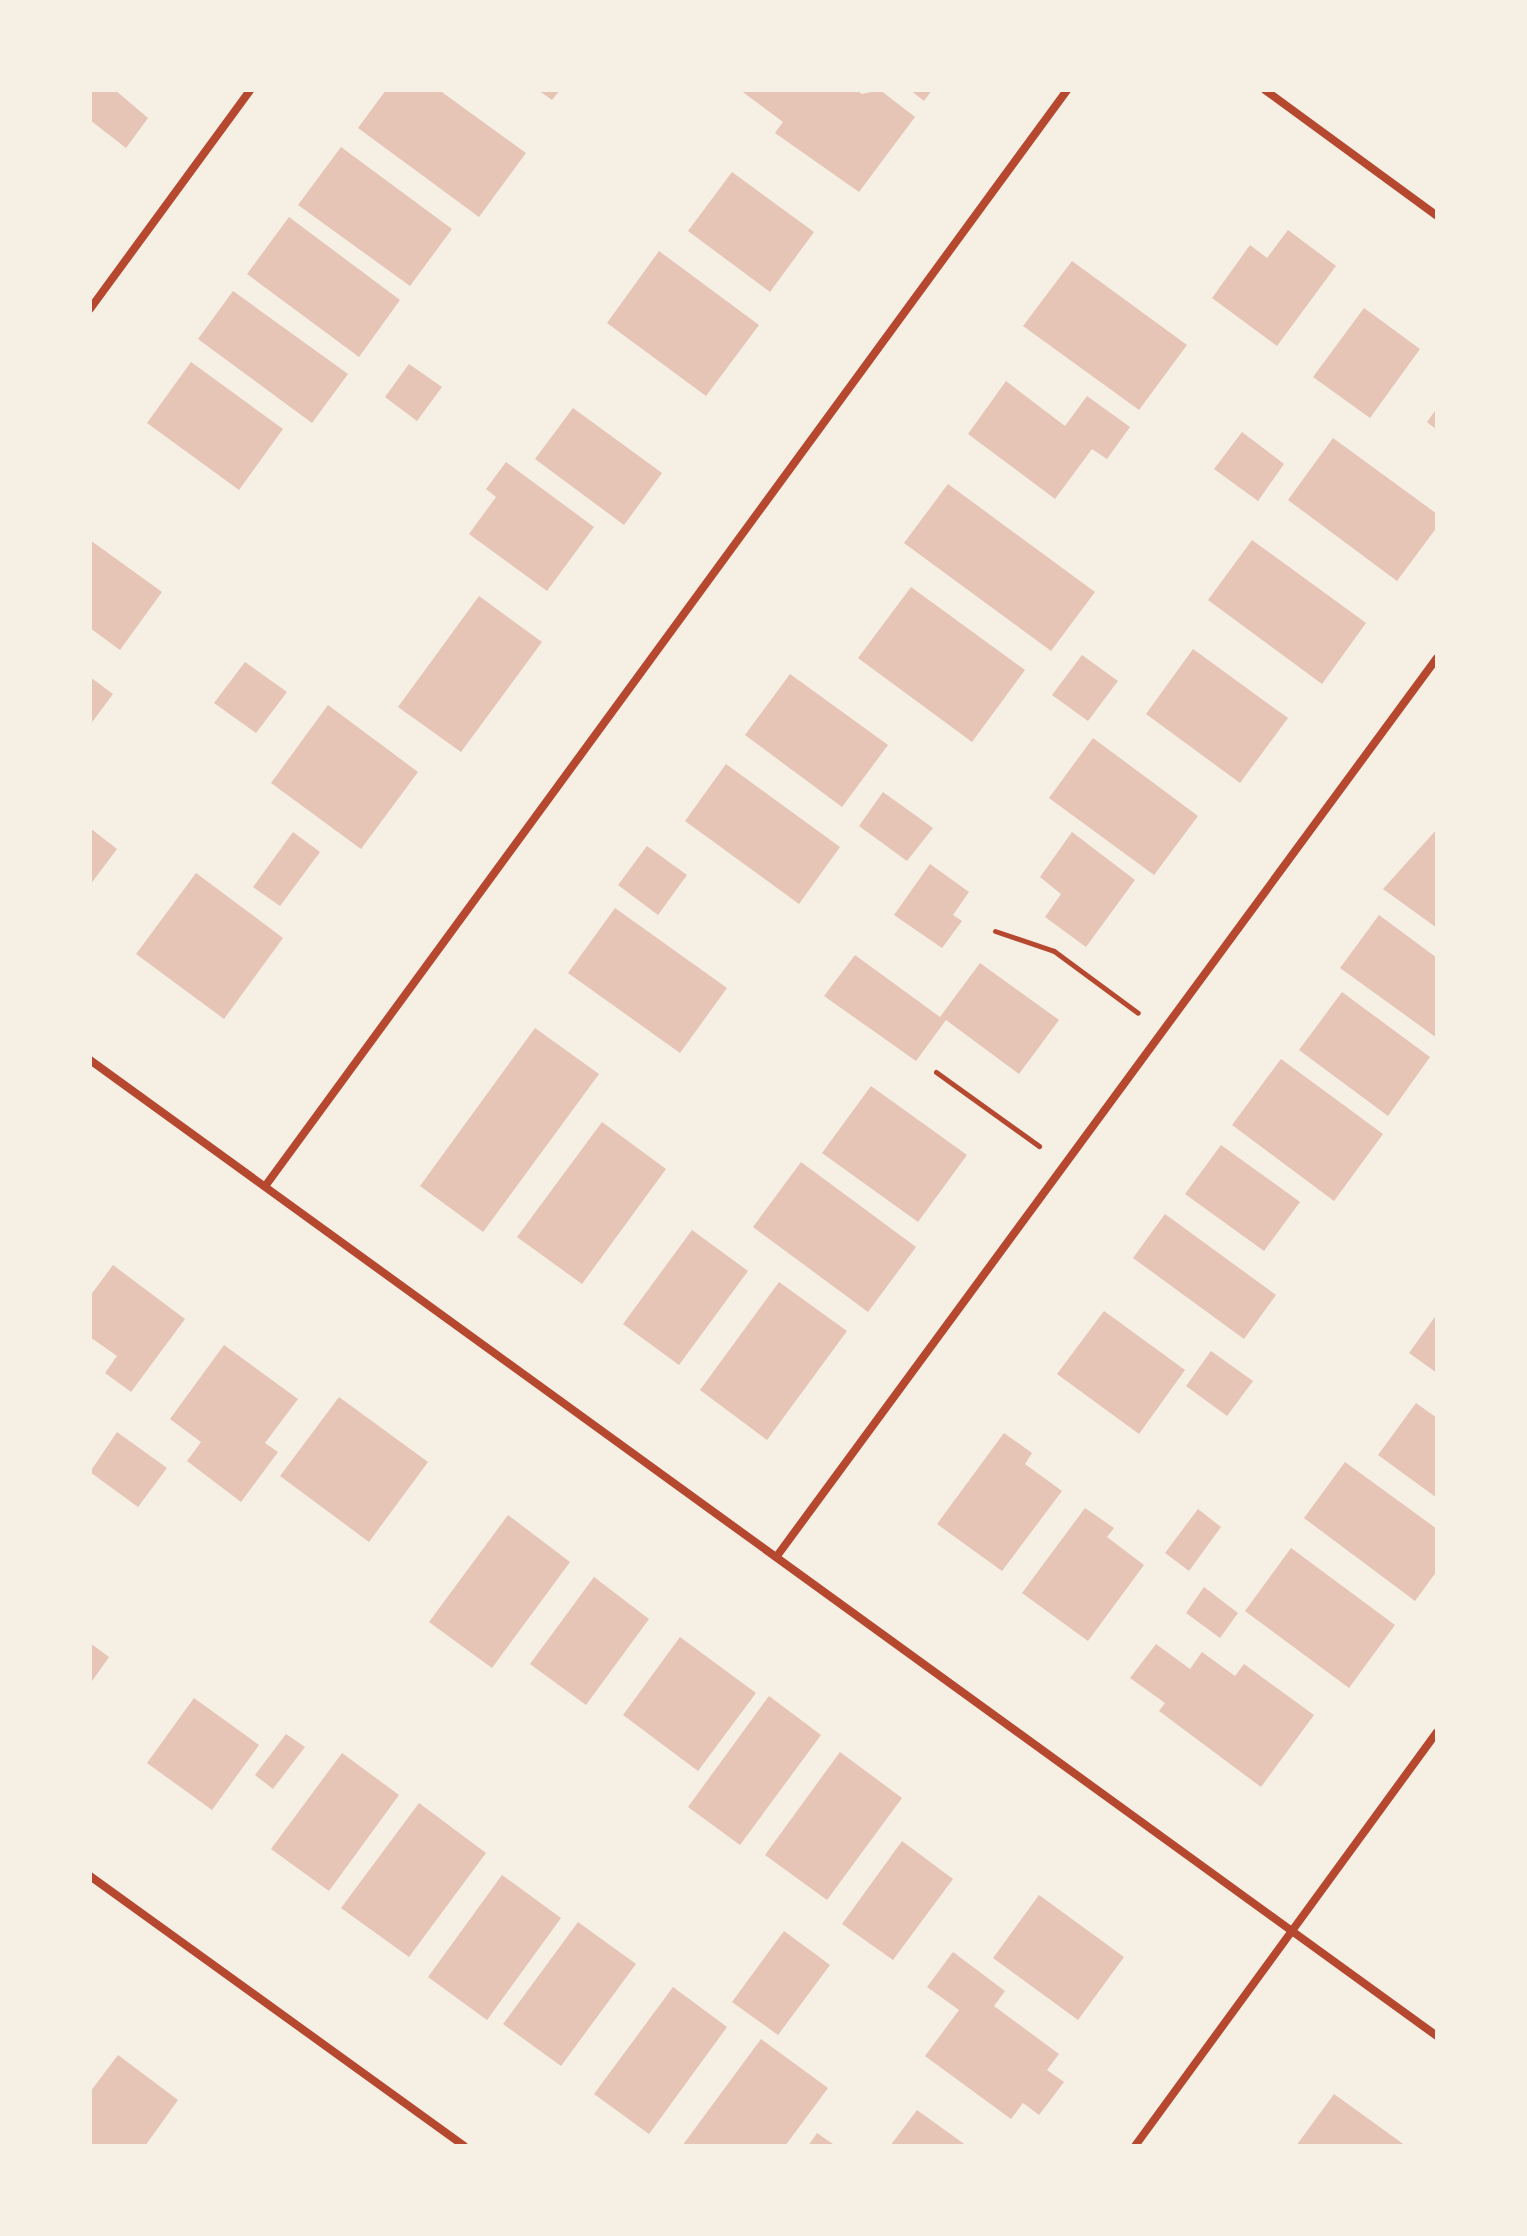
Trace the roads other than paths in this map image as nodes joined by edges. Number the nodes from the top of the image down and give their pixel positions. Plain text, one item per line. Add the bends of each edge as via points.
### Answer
1 (250, 90) edge
2 (1067, 90) edge
3 (1265, 90) edge
4 (1437, 216) edge
5 (90, 309) edge
6 (1437, 658) edge
7 (90, 1060) edge
8 (266, 1185) junction
9 (777, 1556) junction
10 (1437, 1732) edge
11 (90, 1876) edge
12 (1294, 1929) junction
13 (1437, 2036) edge
14 (464, 2146) edge
15 (1135, 2146) edge

1 - 5 street
2 - 8 street
3 - 4 street
6 - 9 street
7 - 8 street
8 - 9 street
9 - 12 street
10 - 12 street
11 - 14 street
12 - 13 street
12 - 15 street

